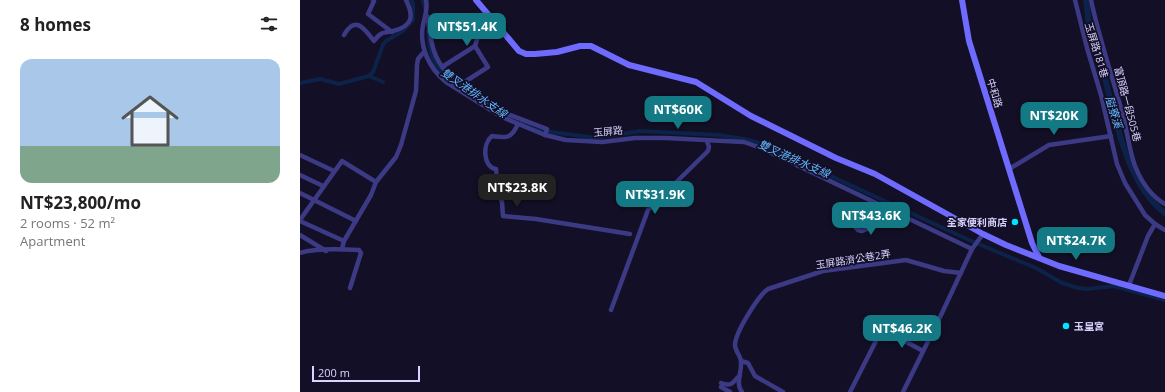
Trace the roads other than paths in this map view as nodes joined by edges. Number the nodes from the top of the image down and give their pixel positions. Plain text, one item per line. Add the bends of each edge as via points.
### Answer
1 (373, 0) edge
2 (406, 0) edge
3 (426, 0) edge
4 (476, 0) edge
5 (962, 0) edge
6 (1075, 0) edge
7 (1091, 0) edge
8 (427, 15) junction
9 (492, 18) junction
10 (423, 30) junction
11 (430, 30) junction
12 (392, 32) junction
13 (454, 34) dead end
14 (344, 35) dead end
15 (475, 46) junction
16 (424, 52) junction
17 (442, 67) junction
18 (463, 83) junction
19 (518, 124) junction
20 (545, 135) junction
21 (1111, 136) junction
22 (706, 141) junction
23 (300, 155) edge
24 (1008, 169) junction
25 (334, 171) junction
26 (300, 175) edge
27 (376, 182) junction
28 (323, 186) junction
29 (300, 193) edge
30 (313, 200) junction
31 (1165, 204) edge
32 (892, 210) junction
33 (847, 218) dead end
34 (300, 221) edge
35 (356, 222) junction
36 (1155, 224) junction
37 (1165, 230) edge
38 (630, 234) dead end
39 (983, 234) junction
40 (300, 235) edge
41 (344, 241) junction
42 (342, 249) junction
43 (972, 249) junction
44 (326, 250) junction
45 (300, 253) edge
46 (1039, 258) junction
47 (961, 273) junction
48 (1128, 285) junction
49 (350, 288) dead end
50 (1165, 296) edge
51 (611, 310) dead end
52 (923, 351) junction
53 (741, 361) junction
54 (740, 375) junction
55 (730, 392) edge
56 (742, 392) edge
57 (783, 392) edge
58 (850, 392) edge
59 (903, 392) edge

1 - 12 street via 368,14
2 - 12 street via 410,7 411,20
3 - 8 street, 玉屏路
4 - 9 street
5 - 24 street, 中和路 via 970,41
6 - 21 street, 玉屏路181巷
7 - 31 street, 富頂路一段505巷 via 1135,166 1145,185
8 - 10 street, 玉屏路
8 - 11 street
9 - 15 street via 480,30
9 - 39 street via 513,45 526,54 591,46 628,65 696,82 752,116 836,158 875,174
10 - 11 street
10 - 16 street, 玉屏路
11 - 13 street
11 - 17 street via 434,55
12 - 14 street via 381,34 374,41 364,30 353,24
15 - 17 street
15 - 18 street via 488,67
16 - 19 street, 玉屏路 via 438,76 502,117
16 - 27 street, 玉屏路 via 418,59 416,91 396,157
17 - 18 street
18 - 20 street via 502,112 547,130
19 - 20 street, 玉屏路
19 - 38 street via 508,137 492,136 485,145 488,165 496,169 503,216
20 - 22 street, 玉屏路 via 585,142 635,138
21 - 24 street via 1049,145
21 - 36 street, 玉屏路181巷 via 1117,164 1125,183 1145,215
22 - 32 street, 玉屏路 via 744,142 761,148
22 - 51 street via 708,151 648,210
23 - 25 street
24 - 46 street, 中和路
25 - 27 street via 342,161
25 - 28 street
26 - 28 street
27 - 35 street, 玉屏路
28 - 30 street
29 - 30 street
30 - 34 street
30 - 35 street
32 - 33 street via 879,224 862,231
32 - 43 street, 玉屏路
34 - 41 street
35 - 41 street, 玉屏路
36 - 37 street, 玉屏路181巷
36 - 48 street
39 - 43 street
39 - 46 street
40 - 44 street
41 - 42 street, 玉屏路
42 - 44 street
42 - 49 street via 359,250 361,253
43 - 47 street
44 - 45 street
46 - 48 street
47 - 52 street
47 - 53 street, 玉屏路濟公巷2弄 via 906,260 823,271 772,287 761,295 751,309 736,341
48 - 50 street
52 - 58 street via 882,331
52 - 59 street
53 - 54 street, 玉屏路濟公巷2弄
53 - 57 street via 748,363 755,376
54 - 55 street via 730,385 721,385
54 - 56 street, 玉屏路濟公巷2弄 via 738,384

